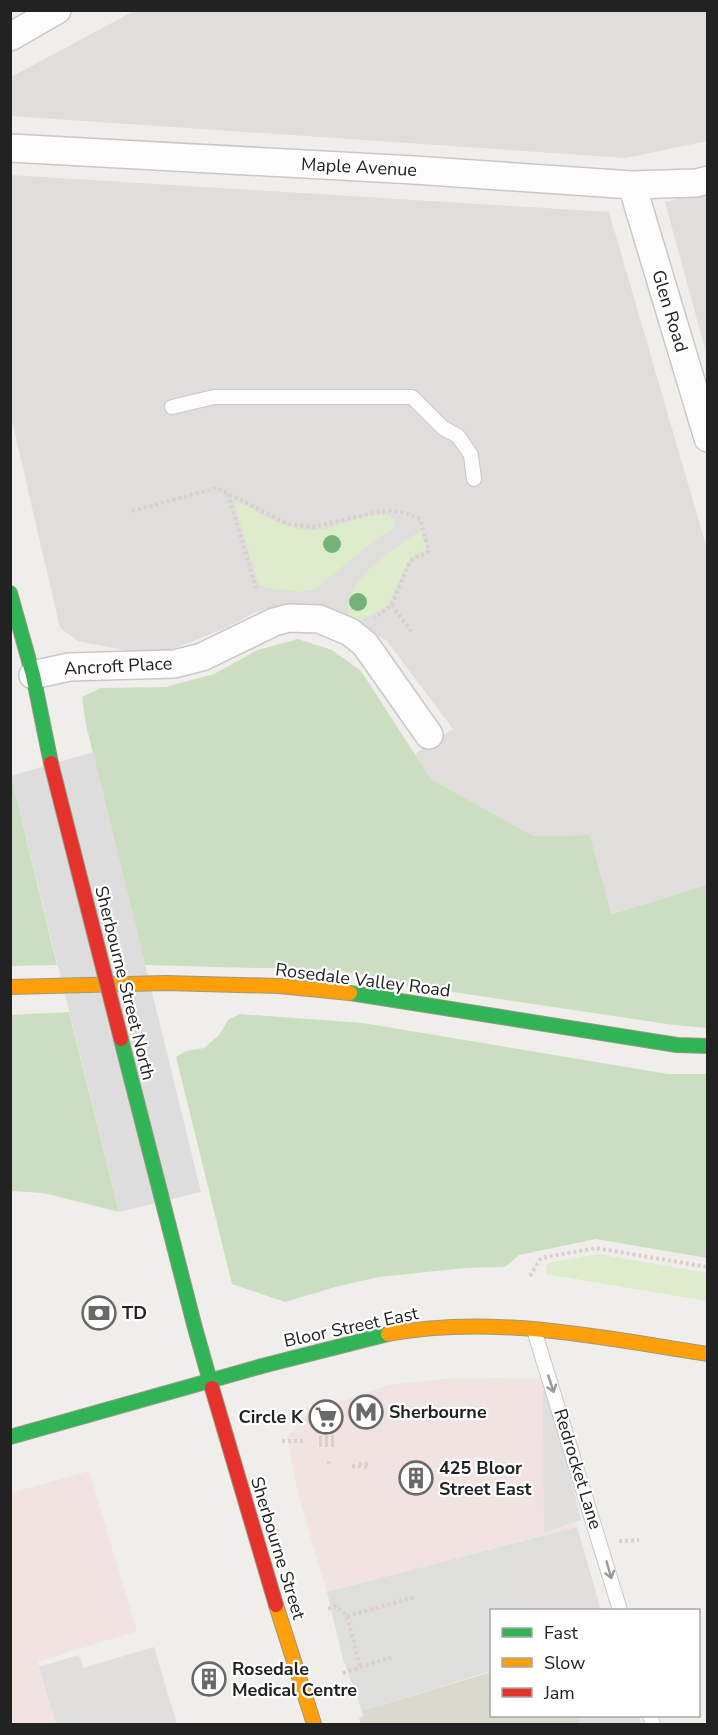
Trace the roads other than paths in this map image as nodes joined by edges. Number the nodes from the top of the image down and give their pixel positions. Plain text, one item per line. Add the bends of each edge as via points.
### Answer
1 (57, 10) edge
2 (10, 37) edge
3 (10, 148) edge
4 (708, 180) edge
5 (633, 185) junction
6 (172, 407) dead end
7 (708, 438) edge
8 (474, 479) dead end
9 (10, 593) edge
10 (33, 675) junction
11 (429, 735) dead end
12 (10, 987) edge
13 (708, 1046) edge
14 (534, 1328) junction
15 (708, 1354) edge
16 (211, 1380) junction
17 (10, 1437) edge
18 (619, 1609) edge
19 (314, 1725) edge

1 - 2 street
3 - 5 street, Maple Avenue
4 - 5 street, Maple Avenue
5 - 7 street, Glen Road
6 - 8 lane via 214,397 412,397 443,428 458,436 471,455
9 - 10 street, Sherbourne Street North
10 - 11 street, Ancroft Place via 69,667 174,664 202,657 274,622 319,619 350,632 365,644
10 - 16 street, Sherbourne Street North, bridge via 51,763 161,1201
12 - 13 street, Rosedale Valley Road via 166,983 279,986 369,995 677,1045
14 - 15 street, Bloor Street East
14 - 16 street, Bloor Street East via 414,1329
14 -> 18 lane, Redrocket Lane
16 - 17 street, Bloor Street East
16 - 19 street, Sherbourne Street via 266,1575

